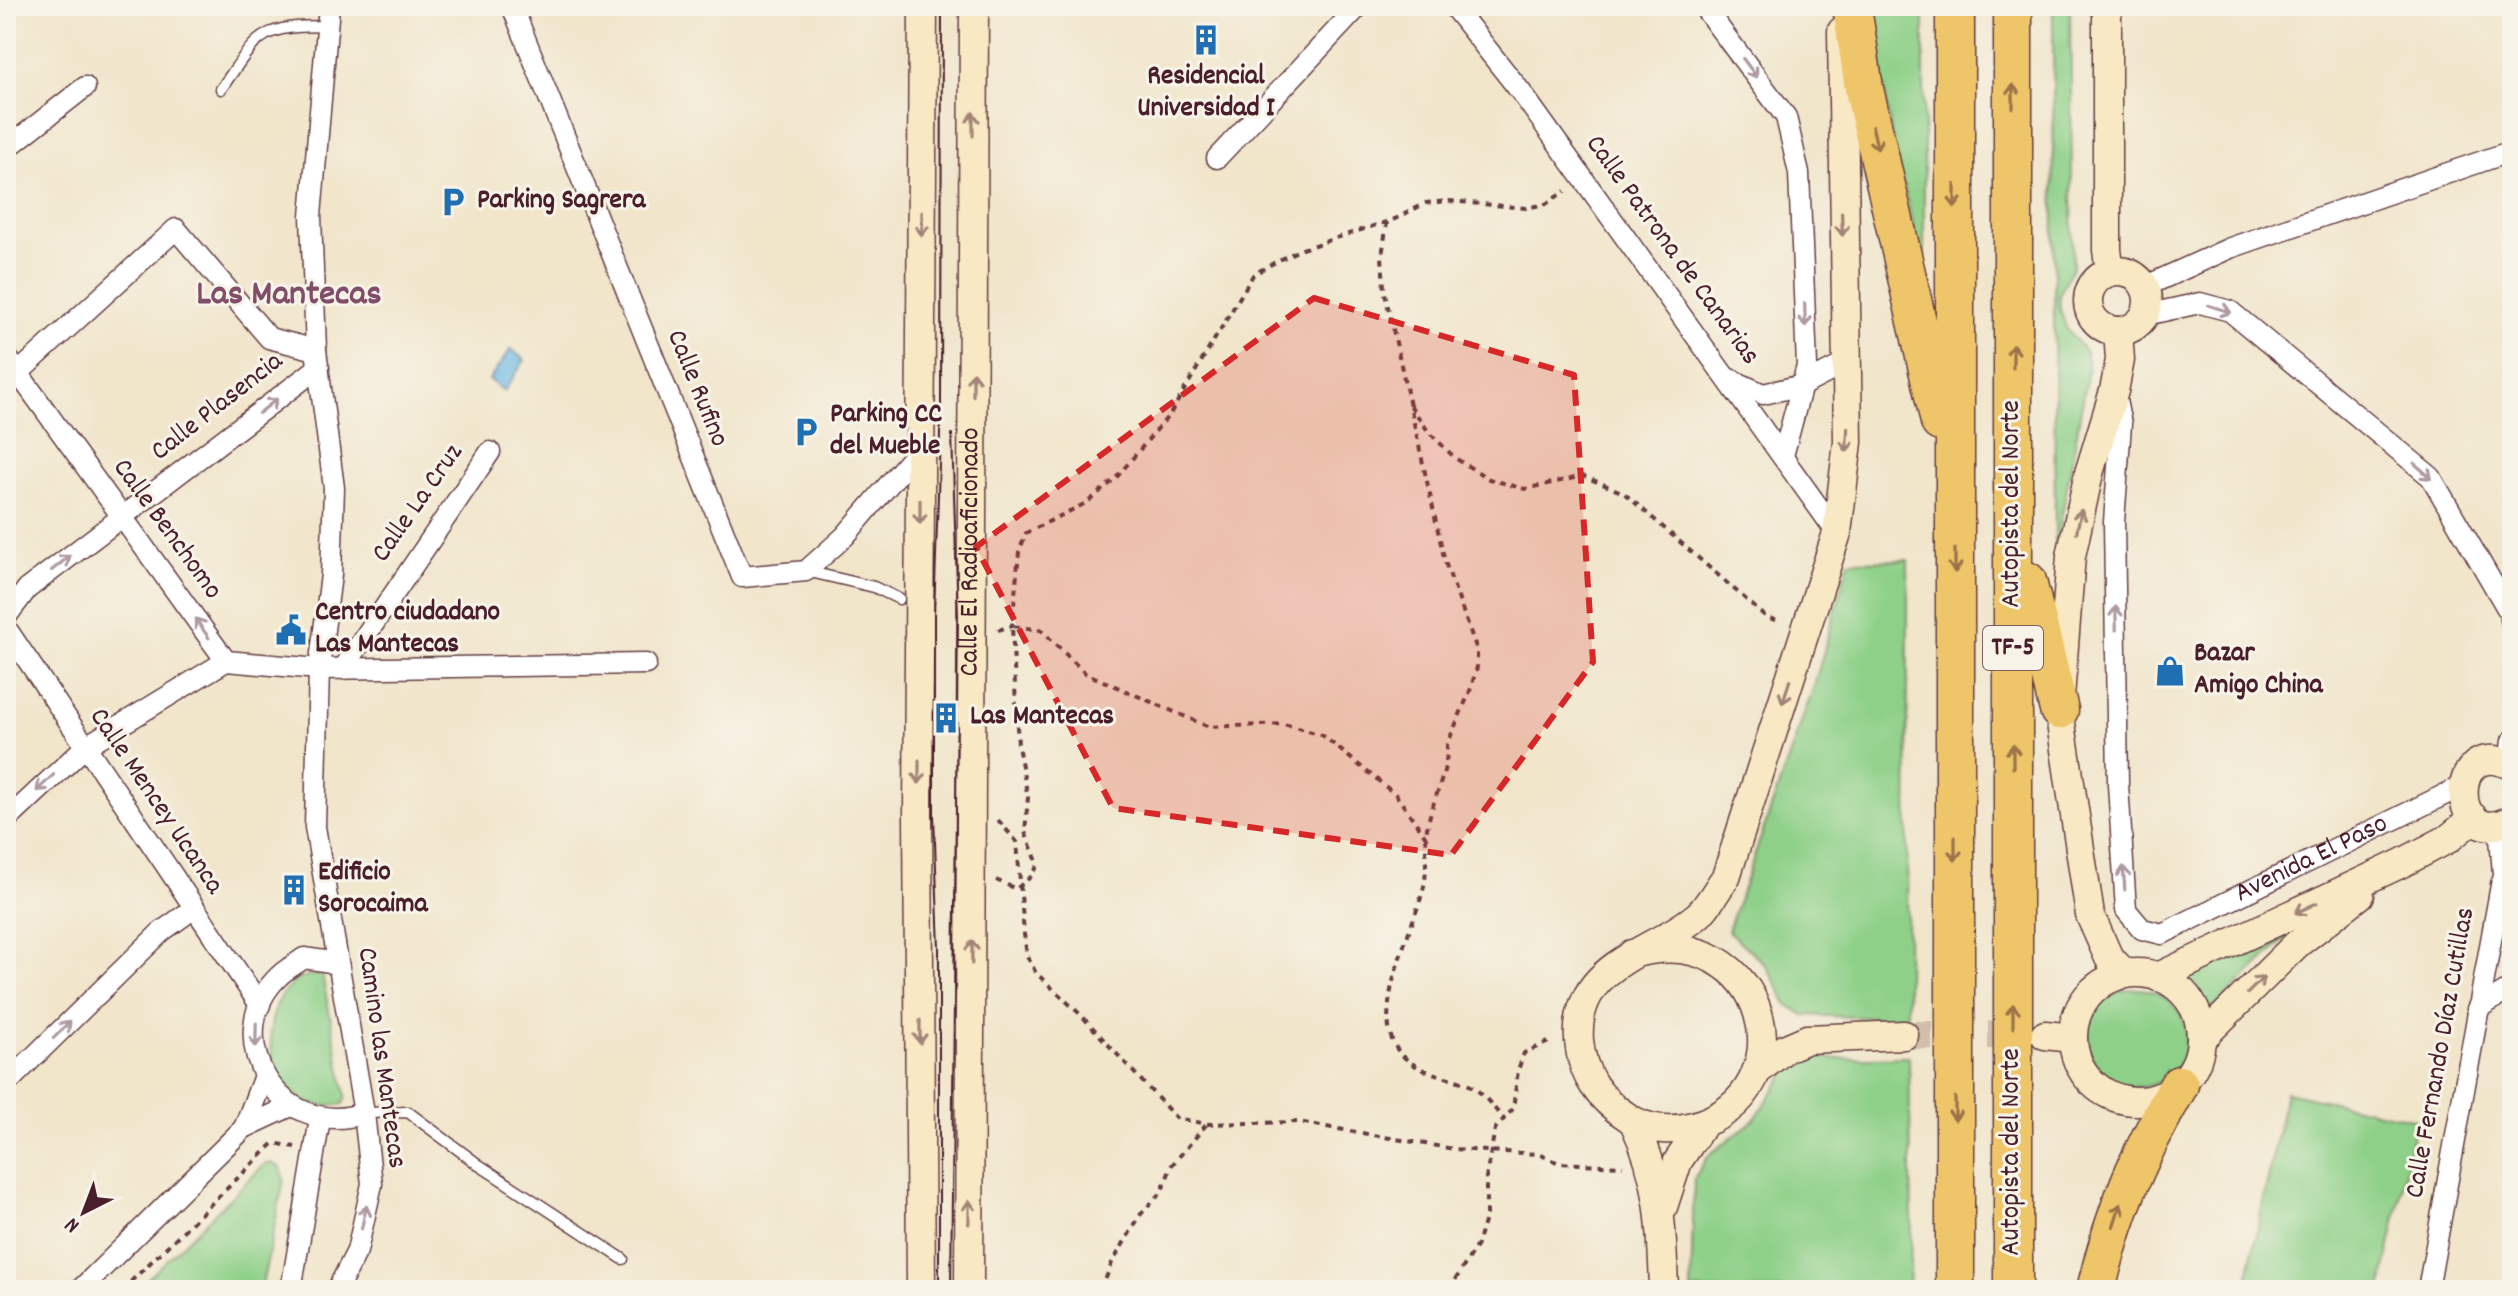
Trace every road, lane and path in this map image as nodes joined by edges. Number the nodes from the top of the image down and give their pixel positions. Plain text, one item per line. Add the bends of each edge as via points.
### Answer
1 (512, 6) edge
2 (923, 6) edge
3 (974, 6) edge
4 (1359, 6) edge
5 (1453, 6) edge
6 (1703, 6) edge
7 (1841, 6) edge
8 (1852, 6) edge
9 (1955, 6) edge
10 (2013, 6) edge
11 (2107, 6) edge
12 (328, 16) edge
13 (85, 87) dead end
14 (221, 89) dead end
15 (6, 149) edge
16 (2512, 151) edge
17 (1217, 158) dead end
18 (1583, 178) junction
19 (1387, 222) junction
20 (2110, 272) junction
21 (2144, 287) junction
22 (2145, 315) junction
23 (2118, 331) junction
24 (318, 358) junction
25 (1848, 362) junction
26 (12, 364) edge
27 (1730, 379) junction
28 (1803, 385) junction
29 (2114, 391) junction
30 (1409, 403) junction
31 (920, 448) junction
32 (490, 452) dead end
33 (1783, 456) junction
34 (1955, 483) junction
35 (124, 517) junction
36 (2013, 524) junction
37 (1837, 533) junction
38 (806, 571) junction
39 (899, 599) dead end
40 (6, 617) edge
41 (2512, 623) edge
42 (1012, 626) junction
43 (6, 628) edge
44 (992, 629) dead end
45 (1806, 630) junction
46 (226, 661) junction
47 (646, 664) dead end
48 (319, 669) junction
49 (343, 669) junction
50 (2059, 710) junction
51 (86, 746) junction
52 (2511, 760) edge
53 (2462, 786) junction
54 (993, 816) dead end
55 (6, 821) edge
56 (2495, 821) edge
57 (1427, 839) junction
58 (2402, 863) junction
59 (992, 878) dead end
60 (1022, 883) junction
61 (193, 909) junction
62 (332, 925) junction
63 (1632, 954) junction
64 (304, 958) junction
65 (339, 968) junction
66 (2126, 974) junction
67 (2158, 977) junction
68 (2512, 988) edge
69 (260, 1005) junction
70 (2477, 1009) junction
71 (1758, 1010) junction
72 (1579, 1032) junction
73 (1904, 1035) tunnel mouth
74 (1807, 1039) junction
75 (2201, 1039) junction
76 (1756, 1072) junction
77 (264, 1076) junction
78 (6, 1084) edge
79 (2179, 1085) junction
80 (291, 1106) junction
81 (364, 1113) junction
82 (320, 1119) junction
83 (1504, 1119) junction
84 (1634, 1122) junction
85 (1207, 1124) junction
86 (1703, 1124) junction
87 (244, 1128) junction
88 (1491, 1150) junction
89 (294, 1162) dead end
90 (1654, 1169) junction
91 (1662, 1212) junction
92 (1955, 1217) junction
93 (623, 1259) dead end
94 (80, 1290) edge
95 (122, 1290) edge
96 (291, 1290) edge
97 (337, 1290) edge
98 (921, 1290) edge
99 (969, 1290) edge
100 (1101, 1290) edge
101 (1449, 1290) edge
102 (1664, 1290) edge
103 (1937, 1290) edge
104 (1955, 1290) edge
105 (2013, 1290) edge
106 (2096, 1290) edge
107 (2428, 1290) edge

1 - 38 street, Calle Rufino via 742,577
2 -> 31 street, Calle El Radioaficionado
99 -> 3 street, Calle El Radioaficionado
4 - 17 street
5 - 18 street, Calle Patrona de Canarias
6 -> 28 street via 1786,117 1799,173 1807,366
7 -> 25 street
8 -> 34 highway via 1864,89
9 -> 34 highway, Autopista del Norte / TF-5
36 -> 10 highway, Autopista del Norte / TF-5
11 - 20 street
12 - 14 lane via 283,26 255,40
12 - 24 street, Camino las Mantecas via 311,216
13 - 15 street
16 - 21 street via 2230,248
18 - 19 path via 1546,204 1526,208 1426,203
18 - 27 street, Calle Patrona de Canarias
19 - 30 path via 1384,289
19 - 42 path via 1299,250 1253,275 1170,414 1116,478 1088,502 1026,533 1019,552
20 - 21 street via 2129,274
20 - 23 street via 2095,283 2088,300 2093,318
21 - 22 street
22 - 23 street via 2133,327
22 -> 41 street via 2200,303 2230,311 2431,477
23 - 29 street
24 - 26 street via 269,338 176,229
35 -> 24 street, Calle Plasencia
24 - 48 street, Camino las Mantecas via 334,488 331,575
25 - 28 street
25 -> 37 street via 1848,442
26 - 35 street, Calle Benchomo
27 - 28 street via 1763,394
27 - 33 street, Calle Patrona de Canarias
28 - 33 street
50 -> 29 street via 2071,556
53 -> 29 street, Avenida El Paso via 2162,934 2142,929 2126,910 2118,784 2114,522 2121,424
30 - 45 path via 1455,458 1489,479 1525,489 1583,476 1624,493 1766,617
30 - 57 path via 1445,562 1477,650 1477,667 1447,745
31 - 38 street via 845,536
31 -> 98 street, Calle El Radioaficionado
32 - 49 street, Calle La Cruz
33 - 37 street, Calle Patrona de Canarias
34 -> 92 highway, Autopista del Norte / TF-5
40 -> 35 street, Calle Plasencia via 27,589
46 -> 35 street, Calle Benchomo
36 - 50 highway
105 -> 36 highway, Autopista del Norte / TF-5
37 - 45 street
38 - 39 lane via 874,587
42 - 44 path
42 - 57 path via 1041,630 1085,673 1209,727 1284,724 1322,735 1396,795
42 - 60 path via 1018,746 1028,797 1025,832 1038,864
43 - 51 street, Calle Mencey Ucanca
45 -> 63 street via 1726,877 1698,916
46 - 48 street
46 - 51 street
47 - 49 street
48 - 49 street
48 - 62 street, Camino las Mantecas via 315,827
50 - 66 street via 2090,915 2109,958
51 -> 55 street
51 - 61 street, Calle Mencey Ucanca
52 - 53 street via 2480,763
53 - 56 street via 2464,804
54 - 60 path via 1017,842
56 - 58 street, Avenida El Paso
56 - 70 street, Calle Fernando Díaz Cutillas via 2503,874
57 - 83 path via 1422,896 1407,930 1388,1009 1390,1037 1401,1055 1433,1075 1477,1090
58 -> 67 street, Avenida El Paso
75 -> 58 street, Avenida El Paso via 2297,944
59 - 60 path via 1016,889
60 - 85 path via 1027,956 1036,973 1176,1118
61 - 69 street, Calle Mencey Ucanca
78 -> 61 street via 161,932
62 - 64 street, Camino las Mantecas
62 - 65 street, Camino las Mantecas
63 - 71 street via 1686,947 1708,954 1741,980
63 - 72 street via 1594,986
64 - 65 street
64 - 69 street, Camino las Mantecas via 278,977
65 - 81 street, Camino las Mantecas
66 - 67 street
66 - 79 street via 2094,989 2059,1036 2086,1077 2111,1095 2141,1101
67 - 75 street via 2190,1001
68 - 70 street
69 -> 77 street via 254,1036
70 - 107 street, Calle Fernando Díaz Cutillas
71 - 74 street
71 - 76 street via 1762,1039
72 - 83 path via 1524,1053 1513,1109
72 - 84 street via 1580,1055 1592,1085
73 - 74 street
74 - 76 street
75 - 79 street via 2198,1056
76 - 86 street via 1736,1103
77 - 80 street
77 - 87 street
106 -> 79 highway via 2138,1156
80 - 82 street
80 - 87 street
81 - 82 street
81 - 93 lane via 408,1112
97 -> 81 street, Camino las Mantecas via 357,1251 372,1184
82 - 96 street
83 - 88 path via 1495,1129
84 - 86 street via 1669,1130
84 - 90 street
85 - 88 path via 1298,1122 1454,1149
85 - 100 path via 1172,1165 1161,1193 1141,1214
86 - 91 street via 1678,1161
87 - 94 street
88 - 90 path via 1539,1154 1559,1163
88 - 101 path via 1486,1215 1477,1245
89 - 95 path via 297,1147 274,1143
90 - 91 street
91 - 102 street
92 - 103 highway
92 - 104 highway, Autopista del Norte / TF-5

